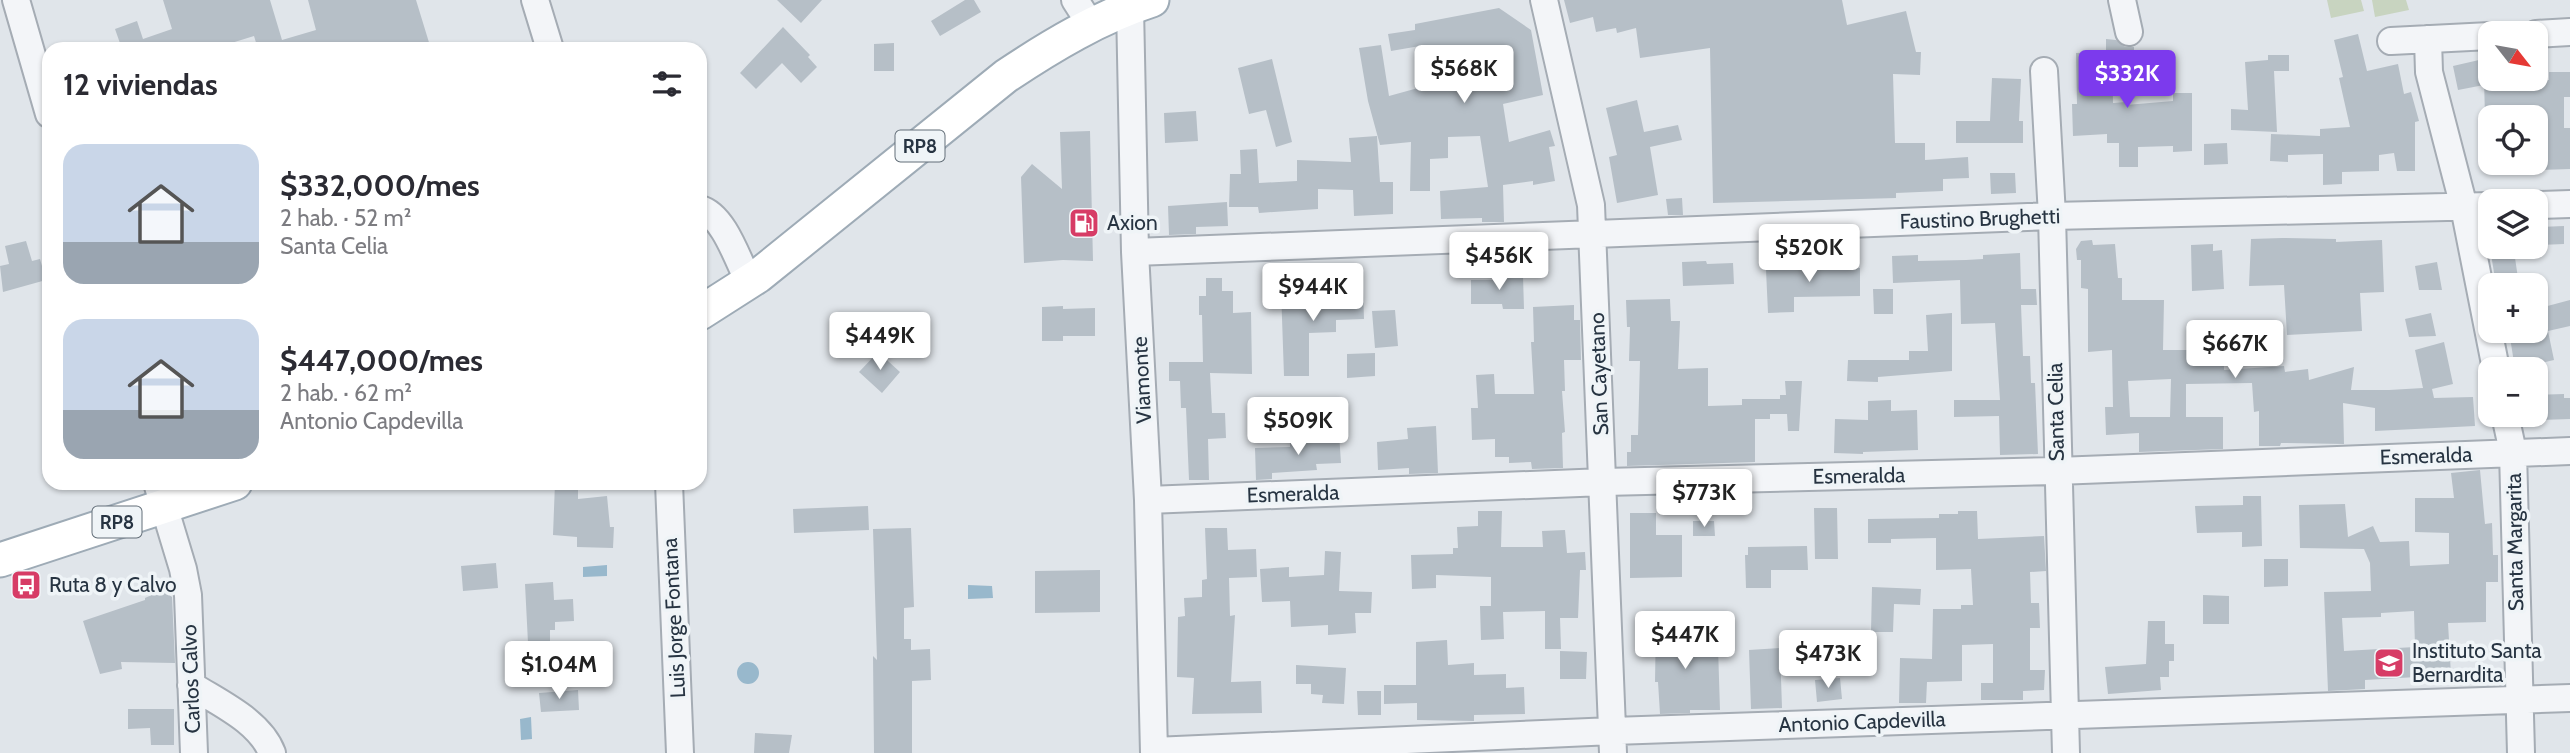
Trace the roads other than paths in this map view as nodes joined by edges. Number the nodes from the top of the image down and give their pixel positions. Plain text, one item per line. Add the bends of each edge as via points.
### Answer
1 (16, 0) edge
2 (536, 0) edge
3 (1544, 0) edge
4 (2122, 0) edge
5 (1141, 3) edge
6 (1083, 13) edge
7 (2129, 32) dead end
8 (2570, 32) edge
9 (2548, 33) edge
10 (2478, 37) edge
11 (2428, 39) junction
12 (2391, 41) dead end
13 (548, 42) edge
14 (2044, 71) dead end
15 (42, 90) edge
16 (2570, 204) edge
17 (2548, 205) edge
18 (2478, 206) edge
19 (2464, 207) junction
20 (707, 211) edge
21 (2052, 216) junction
22 (1594, 235) junction
23 (1135, 251) junction
24 (749, 282) junction
25 (707, 309) edge
26 (2494, 357) edge
27 (2507, 427) edge
28 (2570, 451) edge
29 (2512, 452) junction
30 (2057, 471) junction
31 (1604, 482) junction
32 (191, 490) edge
33 (668, 490) edge
34 (160, 495) edge
35 (1149, 500) junction
36 (0, 560) edge
37 (191, 685) junction
38 (2570, 698) edge
39 (2519, 700) junction
40 (2065, 715) junction
41 (1613, 742) edge
42 (1154, 752) edge
43 (194, 753) edge
44 (272, 753) edge
45 (680, 753) edge
46 (2066, 753) edge
47 (2521, 753) edge

1 - 15 street
2 - 13 street
3 - 22 street, San Cayetano
4 - 7 street
5 - 6 main road, RP8
5 - 23 street, Viamonte
6 - 24 main road, RP8 via 1042,52
8 - 9 street
10 - 11 street
11 - 12 street
11 - 19 street via 2429,72
14 - 21 street, Santa Celia
16 - 17 street
18 - 19 street, Faustino Brughetti
19 - 21 street, Faustino Brughetti
19 - 26 street
20 - 24 street via 720,223
21 - 22 street, Faustino Brughetti
21 - 30 street, Santa Celia
22 - 23 street, Faustino Brughetti
22 - 31 street, San Cayetano
23 - 35 street, Viamonte
24 - 25 main road, RP8
27 - 29 street, Santa Margarita
28 - 29 street, Esmeralda
29 - 30 street, Esmeralda
29 - 39 street, Santa Margarita
30 - 31 street, Esmeralda
30 - 40 street, Santa Celia
31 - 35 street, Esmeralda
31 - 41 street, San Cayetano
32 - 34 main road, RP8
33 - 45 street, Luis Jorge Fontana
34 - 36 main road, RP8
34 - 37 street, Carlos Calvo via 188,595
35 - 42 street, Viamonte
37 - 43 street, Carlos Calvo
37 - 44 street via 247,723 267,740
38 - 39 street, Antonio Capdevilla
39 - 40 street, Antonio Capdevilla
39 - 47 street, Santa Margarita
40 - 41 street, Antonio Capdevilla
40 - 46 street, Santa Celia
41 - 42 street, Antonio Capdevilla

